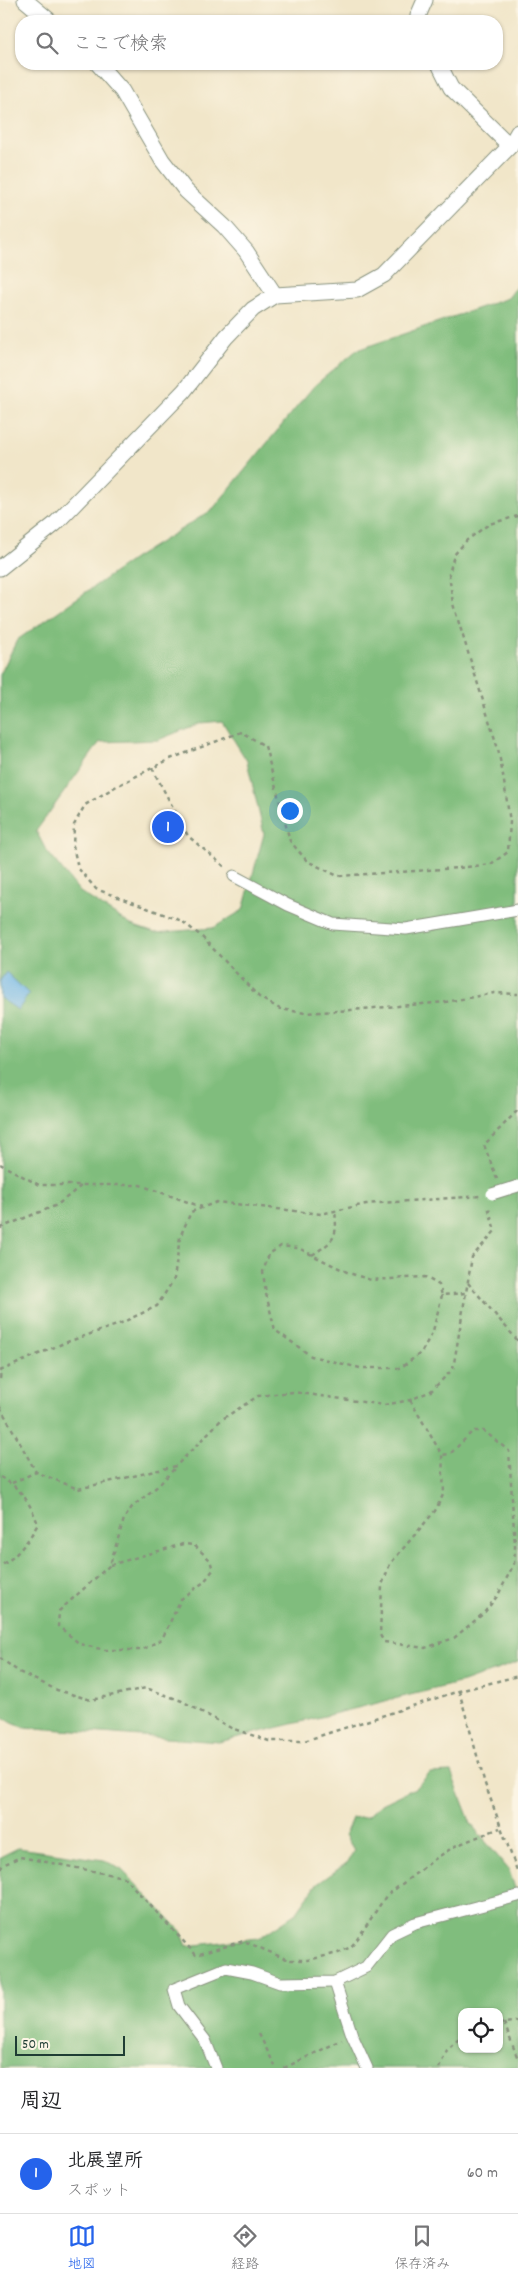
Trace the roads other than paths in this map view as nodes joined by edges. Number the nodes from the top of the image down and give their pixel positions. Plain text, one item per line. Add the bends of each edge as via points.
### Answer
1 (25, 0) edge
2 (425, 0) edge
3 (43, 15) edge
4 (418, 15) edge
5 (103, 70) edge
6 (442, 70) edge
7 (518, 132) edge
8 (510, 146) junction
9 (275, 295) junction
10 (0, 568) edge
11 (234, 876) road end
12 (518, 910) edge
13 (518, 1186) edge
14 (488, 1195) road end
15 (518, 1896) edge
16 (335, 1982) junction
17 (216, 2068) edge
18 (367, 2068) edge

1 - 3 street
2 - 4 street
5 - 9 street via 122,91 162,160 186,191 246,251
6 - 8 street via 451,88
7 - 8 street
8 - 9 street via 384,275 357,290
9 - 10 street via 253,309 226,337 184,391 55,524
11 - 12 street via 288,905 333,924 406,928
13 - 14 street, bridge
15 - 16 street via 415,1923 392,1934 366,1967
16 - 17 street via 280,1984 252,1973 226,1968 174,1989 179,2006 205,2040
16 - 18 street via 352,2035

